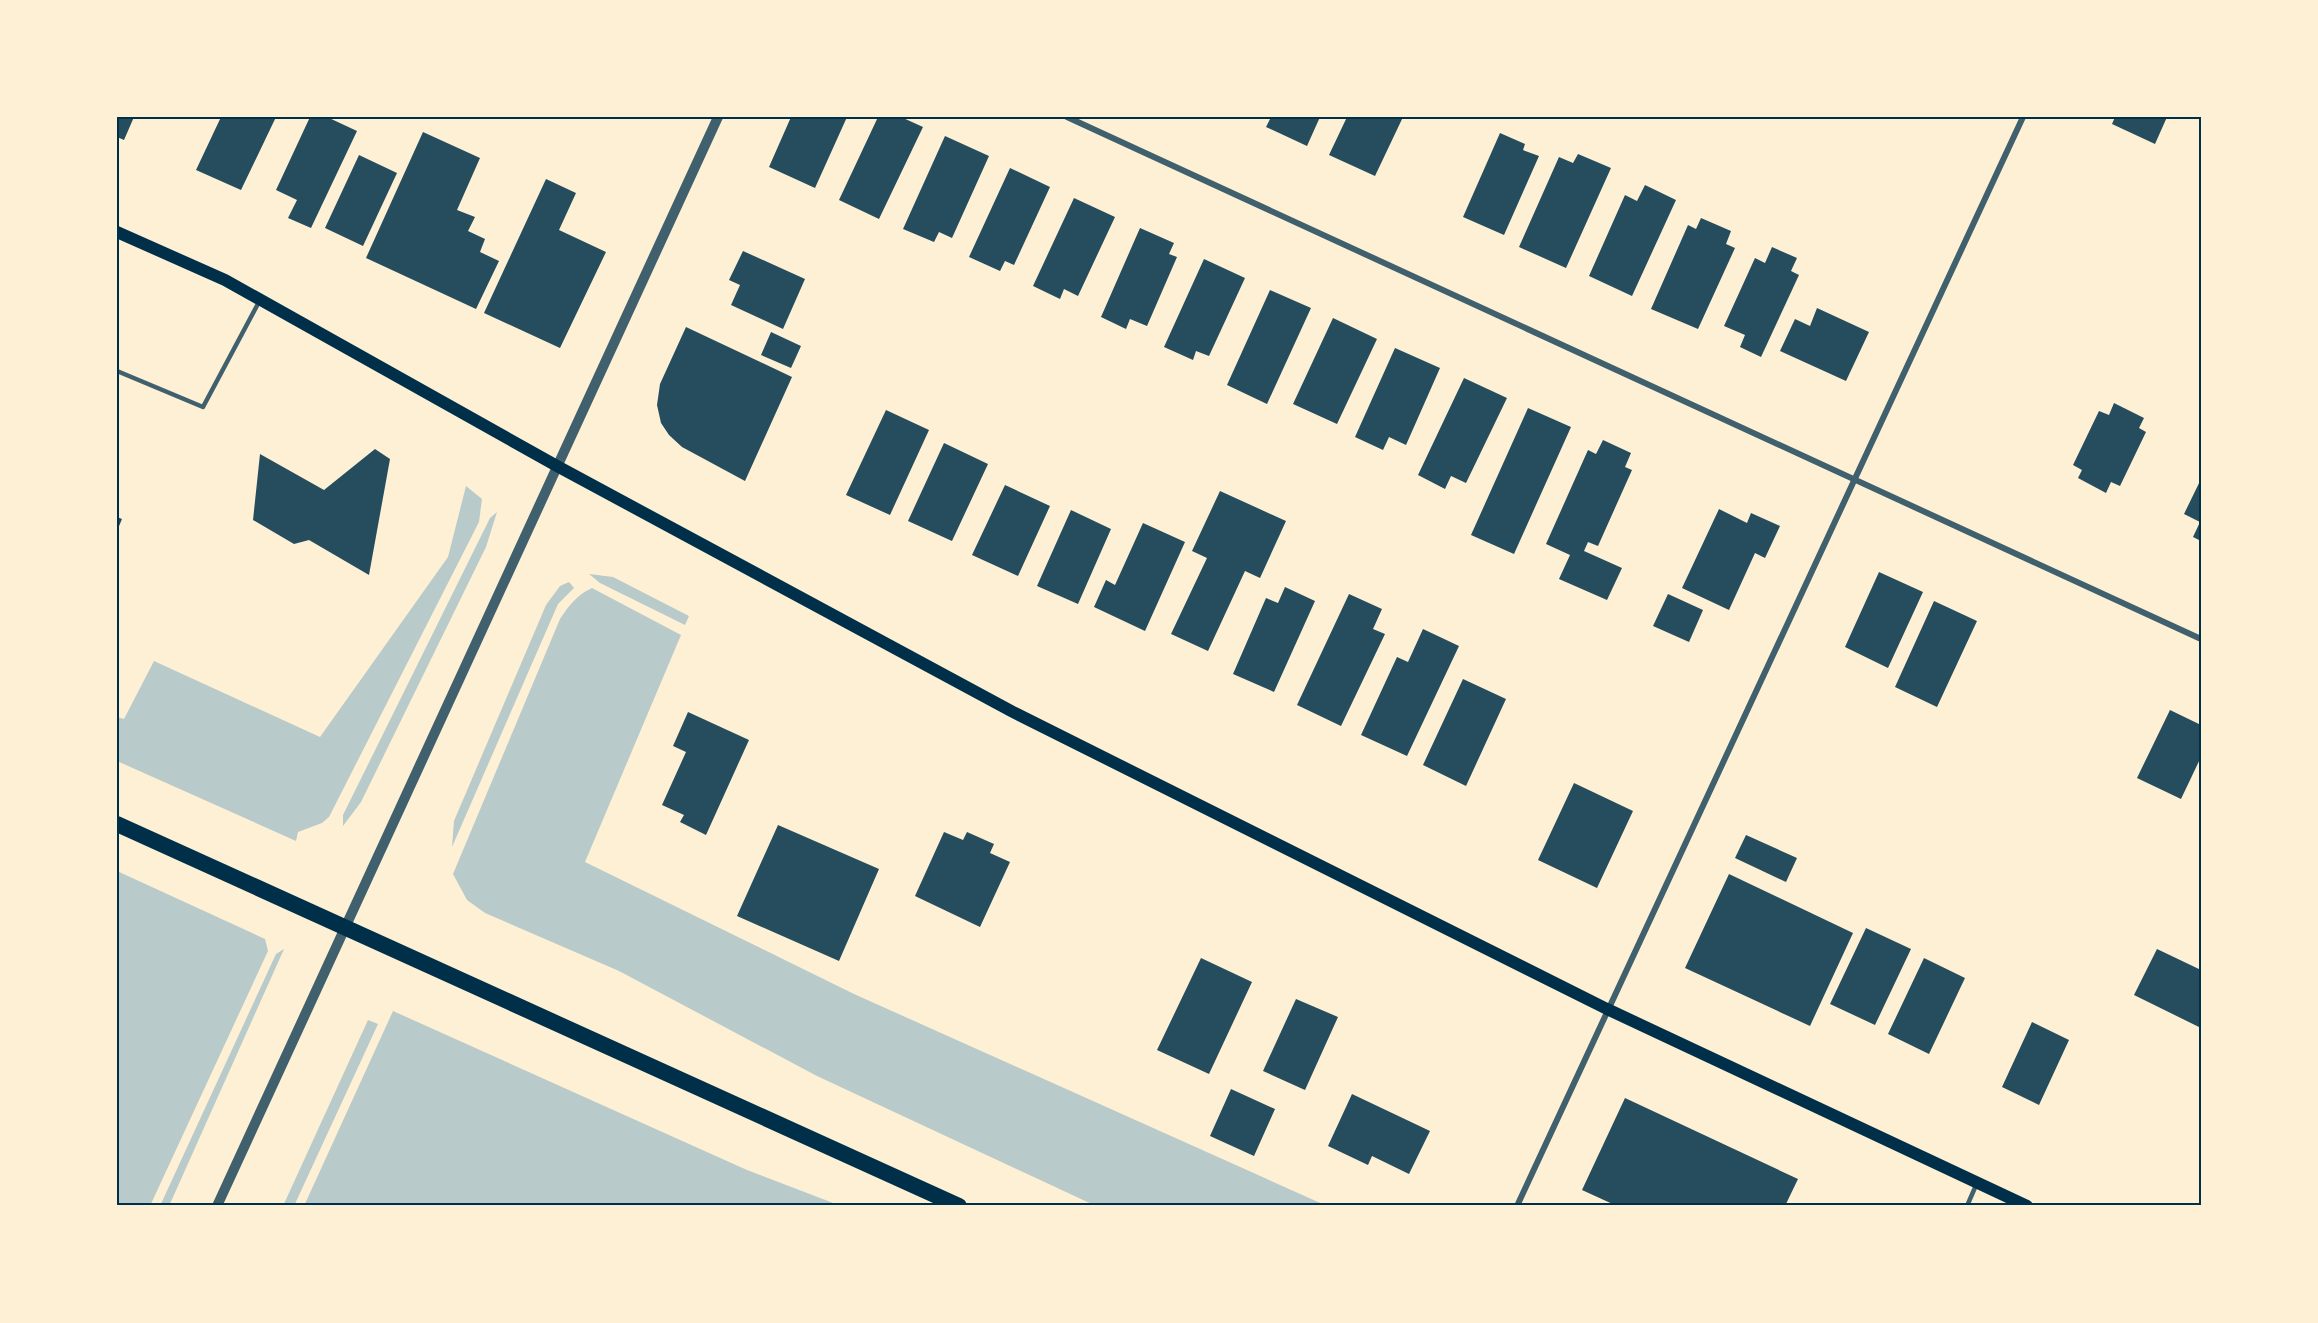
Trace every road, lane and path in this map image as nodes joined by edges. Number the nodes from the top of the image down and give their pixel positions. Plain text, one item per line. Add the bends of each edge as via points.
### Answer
1 (718, 117) edge
2 (1066, 117) edge
3 (2023, 117) edge
4 (117, 232) edge
5 (260, 300) junction
6 (117, 371) edge
7 (557, 466) junction
8 (1856, 480) junction
9 (2201, 639) edge
10 (117, 824) edge
11 (345, 926) junction
12 (1607, 1009) junction
13 (1977, 1183) junction
14 (218, 1206) edge
15 (959, 1206) edge
16 (1516, 1206) edge
17 (1967, 1206) edge
18 (2026, 1206) edge

1 - 7 street
2 - 8 street
3 - 8 street
4 - 5 main road via 225,280
5 - 6 lane via 203,407
5 - 7 main road
7 - 11 street
7 - 12 main road via 1013,712
8 - 9 street
8 - 12 street
10 - 11 highway
11 - 14 street
11 - 15 highway
12 - 13 main road
12 - 16 street
13 - 17 lane
13 - 18 main road

